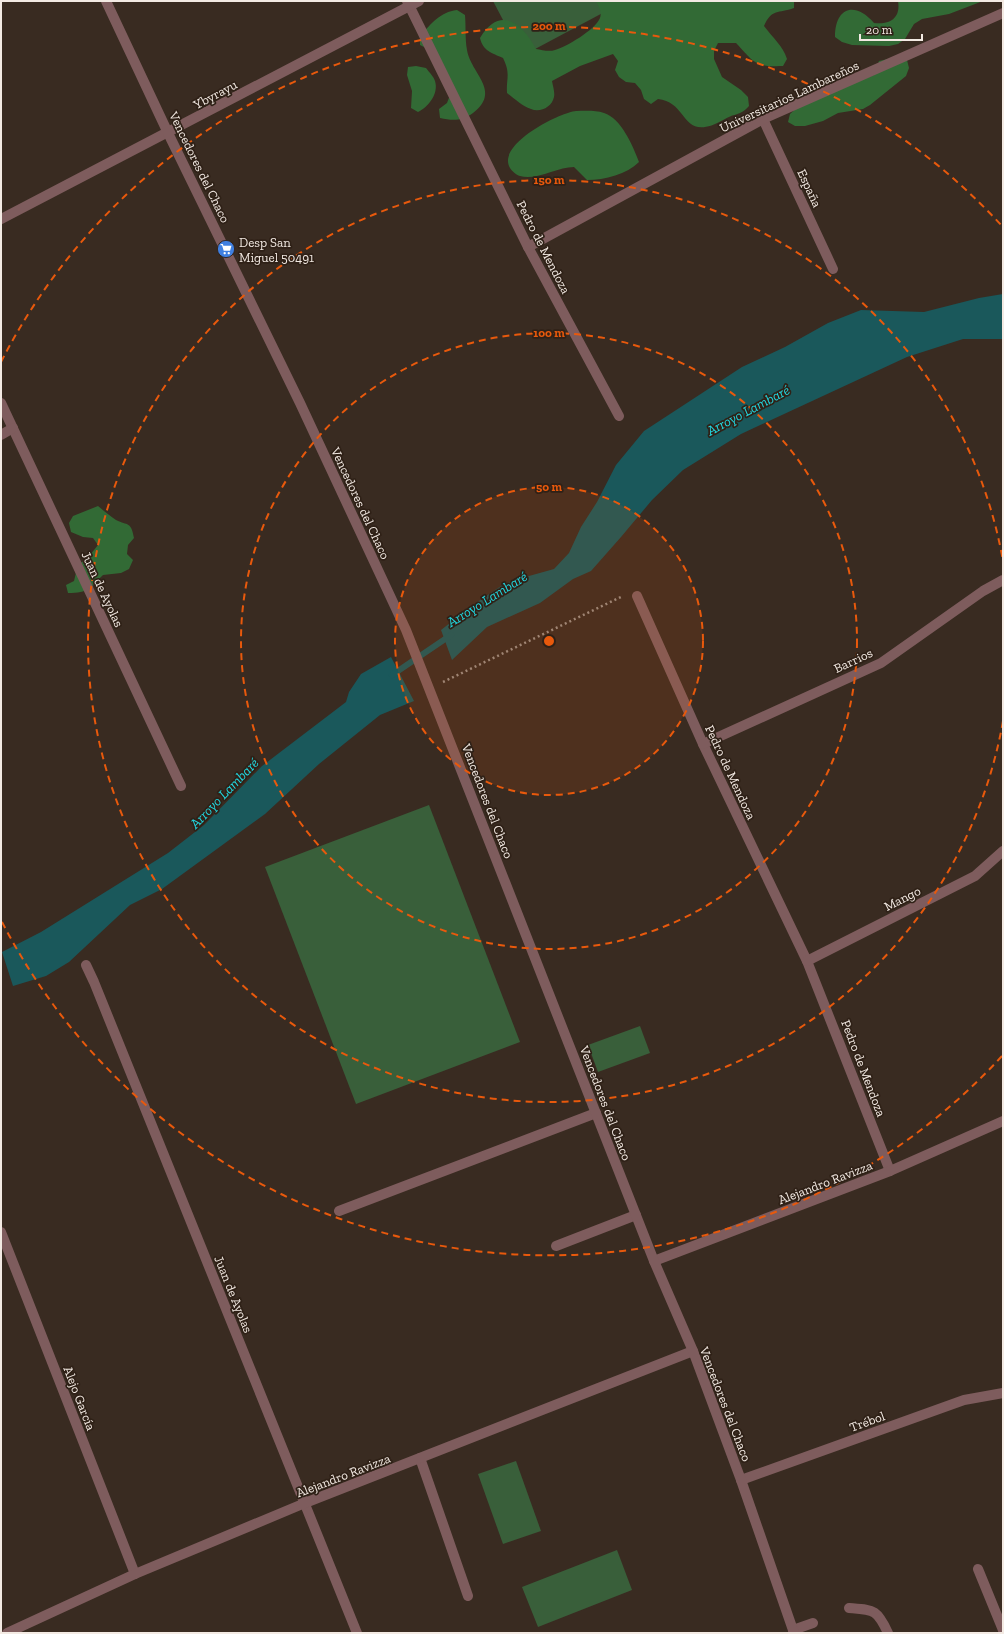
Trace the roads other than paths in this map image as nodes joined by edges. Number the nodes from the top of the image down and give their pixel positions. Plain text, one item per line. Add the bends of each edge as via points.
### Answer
1 (106, 1) edge
2 (419, 1) edge
3 (408, 3) edge
4 (1003, 13) edge
5 (763, 119) junction
6 (168, 133) junction
7 (1, 219) edge
8 (528, 247) junction
9 (833, 269) dead end
10 (1, 403) edge
11 (619, 416) dead end
12 (13, 428) junction
13 (1, 435) edge
14 (1003, 580) edge
15 (637, 596) road end
16 (703, 744) junction
17 (181, 786) dead end
18 (1003, 851) edge
19 (807, 961) junction
20 (86, 965) dead end
21 (596, 1113) junction
22 (1003, 1121) edge
23 (890, 1171) junction
24 (339, 1211) dead end
25 (636, 1215) junction
26 (1, 1232) edge
27 (556, 1246) dead end
28 (654, 1261) junction
29 (693, 1352) junction
30 (1003, 1393) edge
31 (420, 1458) junction
32 (741, 1480) junction
33 (305, 1503) junction
34 (978, 1569) dead end
35 (135, 1574) junction
36 (468, 1596) dead end
37 (849, 1608) dead end
38 (813, 1623) dead end
39 (1003, 1630) edge
40 (794, 1632) edge
41 (7, 1633) edge
42 (357, 1633) edge
43 (888, 1633) edge

1 - 6 street, Vencedores del Chaco
2 - 3 street, Ybyrayu
3 - 6 street, Ybyrayu
3 - 8 street, Pedro de Mendoza
4 - 5 street, Universitarios Lambareños
5 - 8 street, Universitarios Lambareños
5 - 9 street, España
6 - 7 street, Ybyrayu
6 - 21 street, Vencedores del Chaco via 300,402 406,630
8 - 11 street, Pedro de Mendoza
10 - 12 street, Juan de Ayolas
12 - 13 street
12 - 17 street, Juan de Ayolas
14 - 16 street, Barrios via 983,591 881,662
15 - 16 street, Pedro de Mendoza
16 - 19 street, Pedro de Mendoza
18 - 19 street, Mango via 975,876
19 - 23 street, Pedro de Mendoza
20 - 33 street, Juan de Ayolas
21 - 24 street
21 - 25 street, Vencedores del Chaco
22 - 23 street, Alejandro Ravizza
23 - 28 street, Alejandro Ravizza
25 - 27 street
25 - 28 street, Vencedores del Chaco
26 - 35 street, Alejo García
28 - 29 street, Vencedores del Chaco
29 - 31 street, Alejandro Ravizza
29 - 32 street, Vencedores del Chaco
30 - 32 street, Trébol via 964,1400
31 - 33 street, Alejandro Ravizza
31 - 36 street
32 - 40 street, Vencedores del Chaco
33 - 35 street, Alejandro Ravizza
33 - 42 street, Juan de Ayolas
34 - 39 street
35 - 41 street, Alejandro Ravizza
37 - 43 street via 873,1611 881,1617
38 - 40 street

